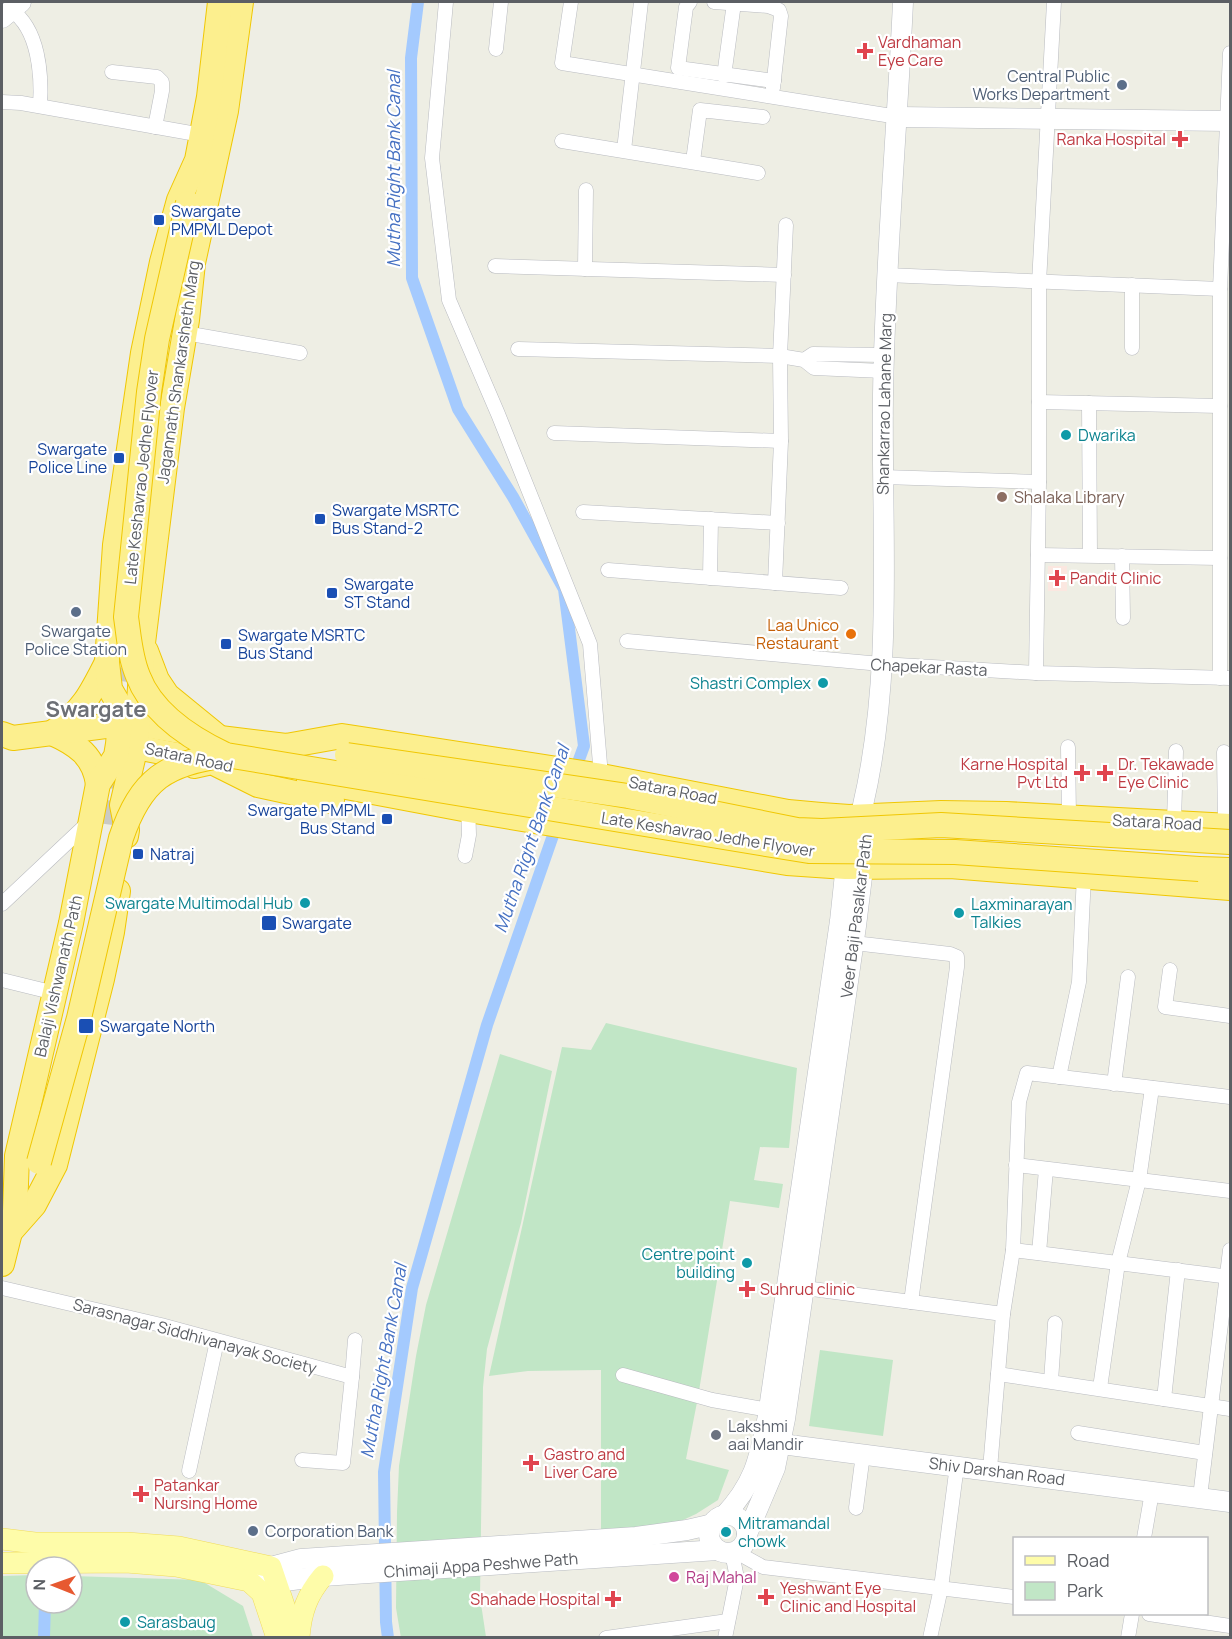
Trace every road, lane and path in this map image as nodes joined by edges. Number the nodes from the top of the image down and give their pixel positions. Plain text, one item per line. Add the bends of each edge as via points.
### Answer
1 (220, 2) edge
2 (241, 2) edge
3 (446, 2) edge
4 (501, 2) edge
5 (571, 2) edge
6 (641, 2) edge
7 (690, 2) edge
8 (714, 2) edge
9 (903, 2) edge
10 (1054, 2) edge
11 (734, 3) junction
12 (11, 10) edge
13 (496, 49) dead end
14 (1230, 53) edge
15 (112, 72) dead end
16 (632, 74) junction
17 (724, 76) junction
18 (774, 81) junction
19 (772, 96) junction
20 (2, 102) edge
21 (40, 106) junction
22 (763, 117) dead end
23 (898, 117) junction
24 (1047, 119) junction
25 (1228, 121) edge
26 (154, 127) junction
27 (202, 135) junction
28 (562, 141) dead end
29 (624, 150) junction
30 (197, 160) junction
31 (693, 161) junction
32 (758, 172) dead end
33 (586, 190) dead end
34 (786, 225) dead end
35 (192, 263) junction
36 (495, 266) dead end
37 (585, 269) junction
38 (784, 275) junction
39 (886, 275) junction
40 (1039, 283) junction
41 (1132, 285) junction
42 (1220, 289) junction
43 (185, 333) junction
44 (1132, 348) dead end
45 (518, 349) dead end
46 (300, 353) dead end
47 (780, 356) junction
48 (884, 363) junction
49 (1039, 402) junction
50 (1089, 403) junction
51 (1220, 406) junction
52 (554, 433) dead end
53 (781, 441) junction
54 (1226, 462) edge
55 (883, 477) junction
56 (1039, 482) junction
57 (583, 513) dead end
58 (711, 519) junction
59 (778, 523) junction
60 (1038, 555) junction
61 (1090, 555) junction
62 (1122, 556) junction
63 (1220, 558) junction
64 (608, 570) dead end
65 (710, 578) junction
66 (775, 584) junction
67 (841, 588) dead end
68 (1122, 618) dead end
69 (627, 641) dead end
70 (143, 643) junction
71 (881, 664) junction
72 (116, 665) junction
73 (1036, 673) junction
74 (1225, 678) edge
75 (52, 733) junction
76 (128, 735) junction
77 (5, 741) edge
78 (304, 744) junction
79 (1068, 747) dead end
80 (1176, 751) dead end
81 (219, 752) junction
82 (1224, 752) dead end
83 (599, 776) junction
84 (469, 783) dead end
85 (98, 784) junction
86 (466, 809) junction
87 (860, 813) junction
88 (1069, 817) junction
89 (1174, 823) junction
90 (108, 824) junction
91 (1228, 831) edge
92 (465, 856) dead end
93 (855, 867) junction
94 (1230, 870) edge
95 (1084, 875) junction
96 (1230, 888) edge
97 (2, 904) edge
98 (854, 943) junction
99 (1170, 970) dead end
100 (1128, 977) dead end
101 (2, 980) edge
102 (55, 993) junction
103 (1230, 1016) edge
104 (1059, 1077) junction
105 (1114, 1084) junction
106 (1152, 1088) junction
107 (1230, 1097) edge
108 (1016, 1165) junction
109 (1046, 1169) junction
110 (9, 1174) edge
111 (1139, 1180) junction
112 (1230, 1191) edge
113 (19, 1216) junction
114 (1013, 1250) junction
115 (1230, 1250) edge
116 (1039, 1253) junction
117 (1118, 1263) junction
118 (2, 1264) edge
119 (1178, 1270) junction
120 (1229, 1277) edge
121 (795, 1286) junction
122 (2, 1288) edge
123 (911, 1302) junction
124 (1003, 1314) junction
125 (1055, 1323) dead end
126 (355, 1340) dead end
127 (218, 1341) junction
128 (998, 1374) junction
129 (623, 1375) dead end
130 (352, 1377) junction
131 (1051, 1381) junction
132 (1100, 1389) junction
133 (1164, 1399) junction
134 (1210, 1406) junction
135 (1230, 1408) edge
136 (769, 1410) junction
137 (1078, 1433) dead end
138 (771, 1443) junction
139 (1205, 1452) junction
140 (862, 1454) junction
141 (302, 1460) dead end
142 (957, 1465) junction
143 (990, 1469) junction
144 (189, 1471) dead end
145 (1152, 1492) junction
146 (1200, 1497) junction
147 (1230, 1502) edge
148 (855, 1508) dead end
149 (718, 1520) junction
150 (747, 1534) junction
151 (1144, 1537) edge
152 (2, 1539) edge
153 (728, 1552) junction
154 (488, 1556) junction
155 (2, 1563) edge
156 (330, 1569) junction
157 (264, 1580) junction
158 (941, 1588) junction
159 (1013, 1597) edge
160 (1132, 1615) edge
161 (1156, 1615) edge
162 (728, 1621) junction
163 (1230, 1626) edge
164 (277, 1638) edge
165 (298, 1638) edge
166 (606, 1638) edge
167 (725, 1638) edge
168 (930, 1638) edge
169 (1128, 1638) edge

1 - 27 highway, Jagannath Shankarsheth Marg
2 - 35 highway, Jagannath Shankarsheth Marg via 226,111
3 - 83 street via 432,158 449,300 590,644
4 - 13 street
5 - 16 street via 562,63
6 - 16 street
7 - 17 street via 678,68
8 - 11 street
9 - 23 main road, Shankarrao Lahane Marg
10 - 24 street
11 - 17 street
11 - 18 street via 779,10
12 - 21 street via 27,27 34,47 41,86
14 - 25 street
15 - 26 street via 157,77 162,81
16 - 19 street
16 - 29 street
17 - 18 street
18 - 19 street
19 - 23 street
20 - 21 street
21 - 26 street
22 - 31 street via 700,110
23 - 24 main road
23 - 39 main road, Shankarrao Lahane Marg
24 - 25 main road
24 - 40 street
25 - 42 street
26 - 27 street
27 - 30 highway, Jagannath Shankarsheth Marg
28 - 29 street
29 - 31 street
30 - 72 highway, Jagannath Shankarsheth Marg via 176,210 141,364 115,545
30 - 81 highway, Late Keshavrao Jedhe Flyover, bridge via 152,371 126,617 138,678 155,704 189,735
31 - 32 street
33 - 37 street
34 - 38 street
35 - 43 highway, Jagannath Shankarsheth Marg
35 - 72 highway via 168,359
36 - 37 street
37 - 38 street
38 - 47 street
39 - 40 street
39 - 48 main road, Shankarrao Lahane Marg
40 - 41 street
40 - 49 street
41 - 42 street
41 - 44 street
42 - 51 street
43 - 46 street
43 - 70 highway, Jagannath Shankarsheth Marg
45 - 47 street
47 - 48 street via 804,360 814,368
47 - 53 street
48 - 55 main road, Shankarrao Lahane Marg
49 - 50 street
49 - 56 street
50 - 51 street
50 - 61 street
51 - 54 street
52 - 53 street
53 - 59 street
54 - 63 street
55 - 56 street
55 - 71 main road, Shankarrao Lahane Marg
56 - 60 street
57 - 58 street
58 - 59 street
58 - 65 street
59 - 66 street
60 - 61 street
60 - 73 street
61 - 62 street
62 - 63 street
62 - 68 street
63 - 74 street
64 - 65 street
65 - 66 street
66 - 67 street
69 - 71 street, Chapekar Rasta
70 - 76 highway, Jagannath Shankarsheth Marg
70 - 81 highway via 167,695
71 - 73 street, Chapekar Rasta
71 - 87 main road, Shankarrao Lahane Marg via 874,757
72 - 75 highway via 71,720
72 - 76 highway, Jagannath Shankarsheth Marg via 110,689 121,708
73 - 74 street, Chapekar Rasta
75 - 76 highway, Satara Road
75 - 77 highway, Satara Road
75 - 85 highway via 81,748 96,771
76 - 81 highway, Satara Road
76 - 85 highway, Balaji Vishwanath Path
76 - 90 highway, Balaji Vishwanath Path via 122,805
78 - 81 highway, Satara Road
78 - 83 highway, Satara Road via 342,736
78 - 91 highway, bridge via 347,755 628,796 797,830 941,825
79 - 88 street
80 - 89 street
81 - 86 highway, Satara Road
81 - 90 highway via 166,776 143,795 133,811
81 - 94 highway, Late Keshavrao Jedhe Flyover, bridge via 809,851 955,852
81 - 113 highway, Late Keshavrao Jedhe Flyover, bridge via 171,770 151,784 129,812 79,1018 39,1162
82 - 91 street
83 - 87 highway, Satara Road via 788,812
84 - 86 street
85 - 90 highway, Balaji Vishwanath Path
86 - 92 street via 469,835
86 - 93 highway, Satara Road via 787,863
87 - 88 highway, Satara Road
87 - 93 main road, Veer Baji Pasalkar Path
88 - 89 highway, Satara Road
89 - 91 highway, Satara Road
90 - 97 street
90 - 102 highway, Balaji Vishwanath Path
90 - 113 highway
93 - 95 highway, Satara Road via 950,866
93 - 98 main road, Veer Baji Pasalkar Path
93 - 121 main road, Veer Baji Pasalkar Path
95 - 96 highway, Satara Road
95 - 104 street via 1079,982
98 - 121 main road, Veer Baji Pasalkar Path
98 - 123 street via 957,957
99 - 103 street via 1165,1007
100 - 105 street
101 - 102 street
102 - 110 highway, Balaji Vishwanath Path via 17,1156
104 - 105 street
104 - 108 street via 1027,1073 1018,1102
105 - 106 street
106 - 107 street
106 - 111 street
108 - 109 street
108 - 114 street
109 - 111 street
109 - 116 street
110 - 113 highway, Balaji Vishwanath Path
111 - 112 street
111 - 117 street
113 - 118 highway, Balaji Vishwanath Path
114 - 116 street
114 - 124 street
115 - 120 street
116 - 117 street
117 - 119 street
117 - 132 street
119 - 120 street
119 - 133 street
120 - 134 street
121 - 123 street
121 - 136 main road, Veer Baji Pasalkar Path
121 - 138 main road, Veer Baji Pasalkar Path
122 - 127 street, Sarasnagar Siddhivanayak Society
123 - 124 street
124 - 128 street
125 - 131 street
126 - 130 street
127 - 130 street, Sarasnagar Siddhivanayak Society
127 - 144 street
128 - 131 street
128 - 143 street
129 - 136 street via 712,1400
130 - 141 street via 343,1463
131 - 132 street
132 - 133 street
133 - 134 street
134 - 135 street
134 - 139 street
136 - 138 main road, Veer Baji Pasalkar Path
137 - 139 street
138 - 140 main road, Shiv Darshan Road
138 - 149 main road, Veer Baji Pasalkar Path via 740,1498
138 - 150 main road, Veer Baji Pasalkar Path via 774,1468
139 - 146 street
140 - 142 main road, Shiv Darshan Road
140 - 148 street
142 - 143 main road, Shiv Darshan Road
142 - 158 street
143 - 145 main road, Shiv Darshan Road
145 - 146 main road, Shiv Darshan Road
145 - 151 street
146 - 147 main road, Shiv Darshan Road
149 - 150 main road via 738,1518
149 - 153 main road via 710,1538
149 - 154 main road, Chimaji Appa Peshwe Path via 687,1530
150 - 153 main road via 744,1544
152 - 157 main road, Chimaji Appa Peshwe Path via 35,1544 179,1547
153 - 154 main road, Chimaji Appa Peshwe Path
153 - 158 street via 763,1567
153 - 162 street via 737,1578
154 - 156 main road, Chimaji Appa Peshwe Path
155 - 157 main road, Chimaji Appa Peshwe Path via 126,1562
156 - 157 main road, Chimaji Appa Peshwe Path via 301,1559
156 - 165 main road via 311,1590 304,1605
157 - 164 main road
157 - 165 main road
158 - 159 street
158 - 168 street
160 - 169 street
161 - 163 street
162 - 166 street
162 - 167 street

